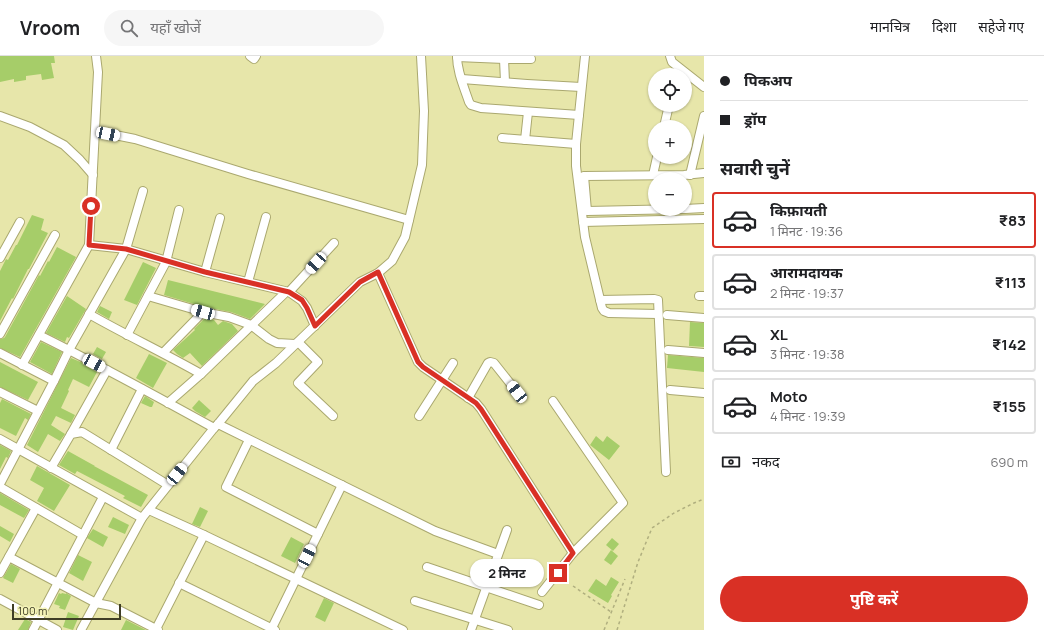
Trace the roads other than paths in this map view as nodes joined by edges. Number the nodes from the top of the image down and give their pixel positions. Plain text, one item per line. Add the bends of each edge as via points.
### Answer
1 (96, 56) edge
2 (250, 56) edge
3 (256, 56) edge
4 (420, 56) edge
5 (457, 56) edge
6 (585, 56) edge
7 (670, 56) edge
8 (531, 59) dead end
9 (504, 60) junction
10 (675, 68) edge
11 (462, 79) junction
12 (692, 80) edge
13 (505, 82) junction
14 (581, 87) junction
15 (704, 87) edge
16 (528, 112) junction
17 (578, 115) junction
18 (0, 116) edge
19 (704, 116) edge
20 (95, 131) junction
21 (502, 138) dead end
22 (525, 140) junction
23 (576, 144) junction
24 (691, 172) edge
25 (704, 173) edge
26 (93, 175) junction
27 (648, 175) edge
28 (692, 175) edge
29 (143, 191) dead end
30 (704, 208) edge
31 (692, 209) edge
32 (180, 210) dead end
33 (648, 210) edge
34 (266, 217) dead end
35 (220, 218) dead end
36 (704, 219) edge
37 (409, 220) junction
38 (20, 222) dead end
39 (583, 222) junction
40 (54, 236) dead end
41 (334, 243) dead end
42 (89, 245) junction
43 (126, 249) junction
44 (0, 258) edge
45 (166, 262) junction
46 (205, 272) junction
47 (378, 272) junction
48 (248, 282) junction
49 (288, 292) junction
50 (148, 296) junction
51 (600, 300) junction
52 (203, 312) junction
53 (89, 314) junction
54 (663, 314) junction
55 (704, 318) edge
56 (251, 325) junction
57 (315, 326) junction
58 (0, 334) edge
59 (39, 335) junction
60 (127, 335) junction
61 (296, 343) junction
62 (69, 350) junction
63 (668, 350) dead end
64 (0, 352) edge
65 (163, 353) junction
66 (704, 353) edge
67 (453, 363) dead end
68 (22, 364) junction
69 (107, 370) junction
70 (201, 374) junction
71 (442, 380) junction
72 (54, 381) junction
73 (142, 389) junction
74 (670, 390) dead end
75 (517, 392) dead end
76 (704, 393) edge
77 (1, 396) edge
78 (468, 398) junction
79 (553, 401) dead end
80 (168, 403) junction
81 (38, 411) junction
82 (333, 416) dead end
83 (419, 416) dead end
84 (216, 426) junction
85 (71, 434) junction
86 (0, 438) edge
87 (249, 440) junction
88 (18, 449) junction
89 (111, 450) junction
90 (51, 468) junction
91 (666, 472) dead end
92 (0, 484) edge
93 (168, 485) junction
94 (342, 485) junction
95 (0, 487) edge
96 (103, 497) junction
97 (36, 508) junction
98 (149, 510) junction
99 (142, 518) junction
100 (506, 530) dead end
101 (318, 534) junction
102 (83, 535) junction
103 (204, 535) junction
104 (573, 553) junction
105 (498, 554) junction
106 (9, 557) junction
107 (427, 567) dead end
108 (0, 573) edge
109 (296, 579) junction
110 (57, 583) junction
111 (179, 583) junction
112 (486, 586) junction
113 (542, 592) dead end
114 (0, 599) edge
115 (415, 601) dead end
116 (96, 603) junction
117 (539, 605) dead end
118 (39, 620) junction
119 (474, 620) junction
120 (157, 629) edge
121 (273, 629) edge
122 (33, 630) edge
123 (57, 630) edge
124 (81, 630) edge
125 (403, 630) edge
126 (470, 630) edge
127 (508, 630) edge

1 - 20 street via 98,72
2 - 3 street via 254,59
4 - 37 street via 424,111 422,165
5 - 9 street
5 - 11 street
6 - 14 street
7 - 10 street
8 - 9 street
9 - 13 street
11 - 13 street
11 - 16 street via 471,105
12 - 15 street
13 - 14 street
14 - 17 street
16 - 17 street
16 - 22 street
17 - 23 street
18 - 26 street via 30,127 64,145
19 - 24 street
20 - 26 street
20 - 37 street via 135,139
21 - 22 street
22 - 23 street
23 - 39 street
25 - 28 street
26 - 42 street
27 - 33 street via 584,176 587,211
29 - 43 street
30 - 31 street
32 - 45 street
34 - 48 street
35 - 46 street
36 - 39 street
37 - 47 street via 405,236 392,261
38 - 44 street
39 - 51 street
40 - 58 street
41 - 49 street
42 - 43 street
42 - 59 street
43 - 45 street
43 - 53 street
45 - 46 street
45 - 50 street
46 - 48 street
47 - 57 street via 360,282
47 - 71 street via 418,362
48 - 49 street
49 - 56 street
49 - 57 street via 302,300
50 - 52 street
50 - 60 street
51 - 54 street via 606,313
51 - 54 street via 657,299
52 - 56 street
52 - 65 street
53 - 60 street
53 - 62 street
54 - 55 street
54 - 91 street
56 - 61 street via 277,343
56 - 70 street
57 - 61 street
59 - 62 street
59 - 68 street
60 - 65 street
61 - 82 street via 318,362 298,383
61 - 84 street via 253,381
62 - 69 street
62 - 72 street
63 - 66 street
64 - 68 street
65 - 70 street
67 - 71 street
68 - 72 street
69 - 73 street
69 - 85 street
70 - 80 street
71 - 78 street
71 - 83 street
72 - 81 street
73 - 80 street
73 - 89 street
74 - 76 street
75 - 78 street via 494,363 490,362
77 - 81 street
78 - 104 street via 481,409
79 - 104 street via 623,503
80 - 84 street
81 - 88 street
84 - 87 street
84 - 93 street
85 - 89 street via 82,432
85 - 90 street
86 - 88 street
87 - 94 street
87 - 101 street via 226,487
88 - 90 street
88 - 92 street
89 - 93 street
90 - 96 street
93 - 98 street
94 - 101 street
94 - 105 street via 435,531
95 - 97 street
96 - 99 street
96 - 102 street
97 - 102 street
97 - 106 street
98 - 99 street
98 - 103 street
99 - 116 street
100 - 105 street
101 - 109 street
102 - 110 street
103 - 109 street
103 - 111 street
104 - 113 street
105 - 112 street
106 - 108 street
106 - 110 street
107 - 112 street
109 - 121 street
109 - 125 street
110 - 116 street
110 - 118 street
111 - 120 street
111 - 121 street
112 - 117 street
112 - 119 street
114 - 118 street
115 - 119 street
116 - 120 street via 111,606
116 - 124 street
118 - 122 street
118 - 123 street
119 - 126 street
119 - 127 street

